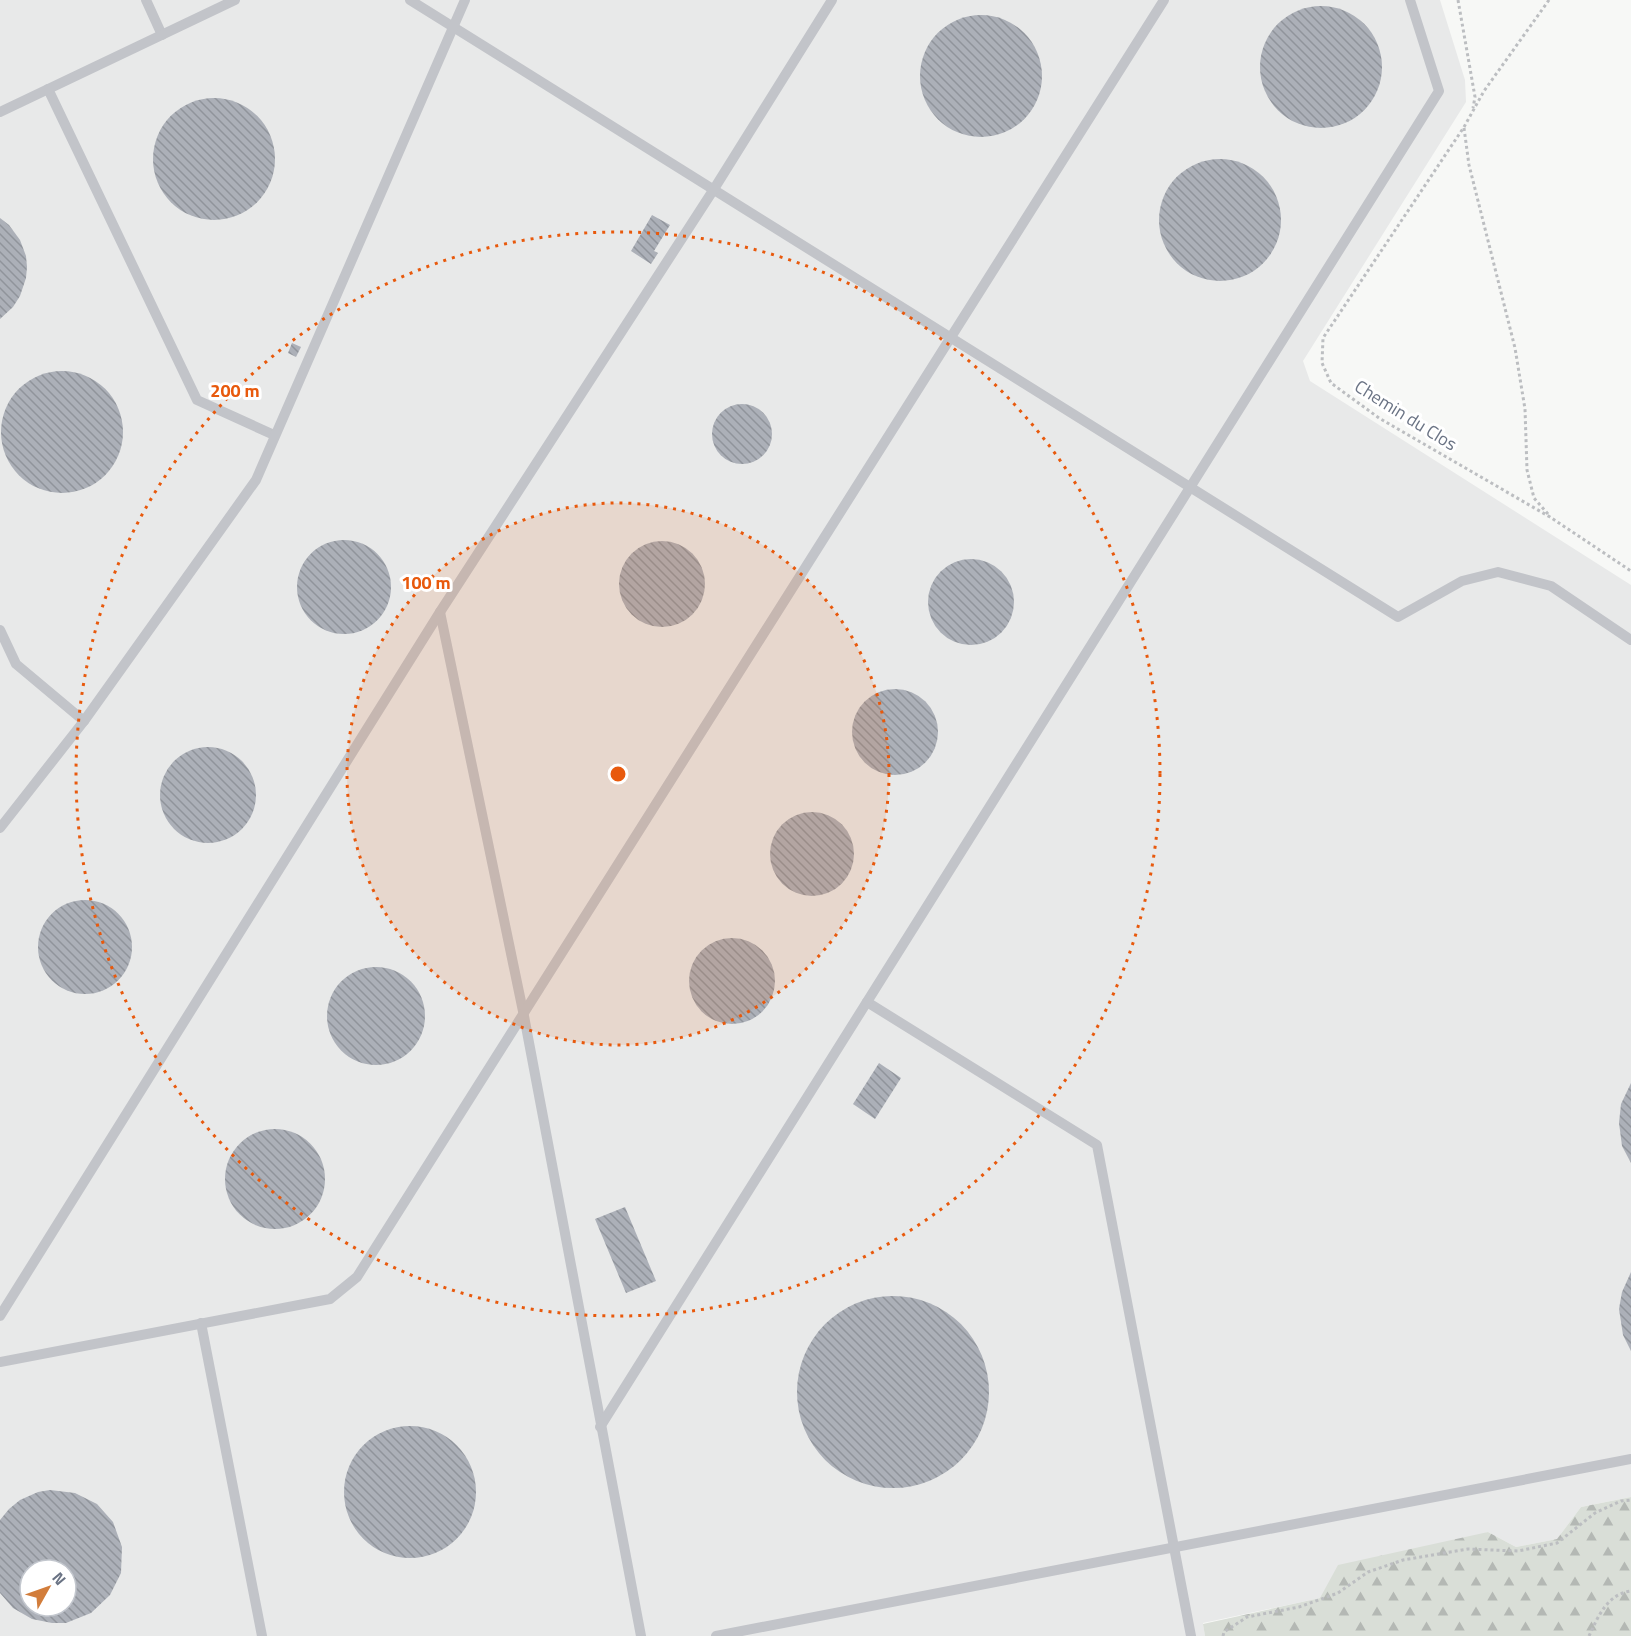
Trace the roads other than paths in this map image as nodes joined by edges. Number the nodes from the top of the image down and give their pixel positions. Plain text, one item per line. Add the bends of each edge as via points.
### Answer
1 (146, 0) edge
2 (235, 0) edge
3 (410, 0) edge
4 (465, 0) edge
5 (832, 0) edge
6 (1164, 0) edge
7 (1410, 0) edge
8 (452, 27) junction
9 (162, 35) junction
10 (48, 89) junction
11 (0, 112) edge
12 (714, 189) junction
13 (951, 337) junction
14 (274, 435) junction
15 (1191, 486) junction
16 (440, 612) junction
17 (0, 630) edge
18 (1631, 640) edge
19 (84, 721) junction
20 (0, 828) edge
21 (867, 1002) junction
22 (524, 1016) junction
23 (0, 1316) edge
24 (201, 1323) junction
25 (0, 1362) edge
26 (600, 1427) junction
27 (1631, 1459) edge
28 (1172, 1546) junction
29 (262, 1636) edge
30 (641, 1636) edge
31 (716, 1636) edge
32 (1191, 1636) edge

1 - 9 lane
2 - 9 lane
3 - 8 lane
4 - 8 lane
5 - 12 lane
6 - 13 lane
7 - 15 lane via 1439,91
8 - 12 lane
8 - 14 lane
9 - 10 lane
10 - 11 lane
10 - 14 lane via 197,400
12 - 13 lane
12 - 16 lane
13 - 15 lane
13 - 22 lane
14 - 19 lane via 256,480
15 - 18 lane via 1398,617 1462,582 1498,572 1551,586
15 - 21 lane
16 - 22 lane
16 - 23 lane
17 - 19 lane via 16,664
19 - 20 lane
21 - 26 lane
21 - 28 lane via 1097,1144
22 - 24 lane via 357,1277 330,1299
22 - 26 lane
24 - 25 lane
24 - 29 lane
26 - 30 lane
27 - 28 lane
28 - 31 lane
28 - 32 lane

